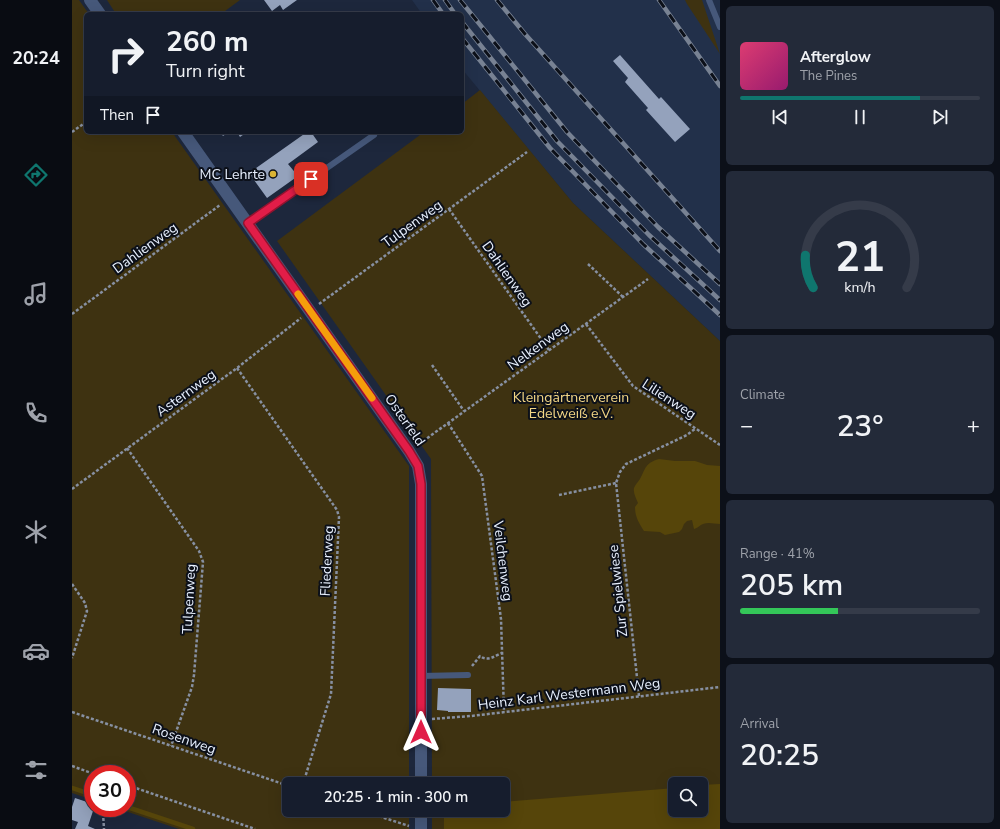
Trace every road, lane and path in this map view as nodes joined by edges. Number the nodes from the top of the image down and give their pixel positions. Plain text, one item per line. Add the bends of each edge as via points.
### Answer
1 (90, 0) edge
2 (709, 0) edge
3 (99, 12) edge
4 (720, 27) edge
5 (84, 123) edge
6 (72, 132) edge
7 (184, 134) edge
8 (374, 135) dead end
9 (527, 152) dead end
10 (230, 198) junction
11 (449, 209) junction
12 (248, 223) junction
13 (588, 264) dead end
14 (648, 280) dead end
15 (623, 297) junction
16 (310, 311) junction
17 (72, 314) edge
18 (586, 324) junction
19 (549, 350) junction
20 (432, 365) dead end
21 (236, 368) junction
22 (464, 411) junction
23 (448, 423) junction
24 (696, 428) junction
25 (720, 445) edge
26 (127, 448) junction
27 (409, 451) junction
28 (616, 484) junction
29 (72, 489) edge
30 (559, 495) dead end
31 (72, 584) edge
32 (502, 653) junction
33 (72, 658) edge
34 (468, 675) joint
35 (420, 676) junction
36 (720, 687) edge
37 (639, 696) junction
38 (72, 712) edge
39 (504, 712) junction
40 (421, 720) junction
41 (171, 746) junction
42 (72, 766) edge
43 (84, 770) edge
44 (305, 777) edge
45 (421, 777) edge
46 (282, 784) edge
47 (136, 788) edge
48 (103, 817) edge
49 (382, 817) edge
50 (419, 817) edge
51 (416, 828) edge
52 (104, 829) edge
53 (255, 829) edge

1 - 3 street
2 - 4 lane
5 - 6 path
7 - 10 street, Osterfeld
8 - 12 lane
9 - 11 path, Tulpenweg
10 - 12 street, Osterfeld
10 - 17 path, Dahlienweg
11 - 16 path, Tulpenweg
11 - 19 path, Dahlienweg
12 - 16 street, Osterfeld
13 - 15 path
14 - 15 path, Nelkenweg
15 - 18 path, Nelkenweg
16 - 21 path, Asternweg
16 - 27 street, Osterfeld
18 - 19 path, Nelkenweg
18 - 24 path, Lilienweg via 633,386
19 - 22 path, Nelkenweg
20 - 22 path
21 - 26 path, Asternweg
21 - 44 path, Fliederweg via 337,510 339,517 331,694
22 - 23 path, Nelkenweg
23 - 27 path, Nelkenweg
23 - 32 path, Veilchenweg via 482,476 501,619
24 - 25 path, Lilienweg
24 - 28 path via 687,436 626,464
26 - 29 path, Asternweg
26 - 41 path, Tulpenweg via 199,551 203,562 192,687
27 - 35 street, Osterfeld via 418,466 421,484
28 - 30 path
28 - 37 path, Zur Spielwiese
31 - 33 path via 85,603 87,611
32 - 34 path via 490,659 480,656 469,669
32 - 39 path, Veilchenweg
34 - 35 lane
35 - 40 street, Osterfeld
36 - 37 path, Heinz Karl Westermann Weg
37 - 39 path, Heinz Karl Westermann Weg
38 - 41 path, Rosenweg
39 - 40 path, Heinz Karl Westermann Weg
40 - 45 street, Osterfeld
41 - 46 path, Rosenweg
42 - 43 path
47 - 53 path
48 - 52 path
49 - 51 path
50 - 51 street

